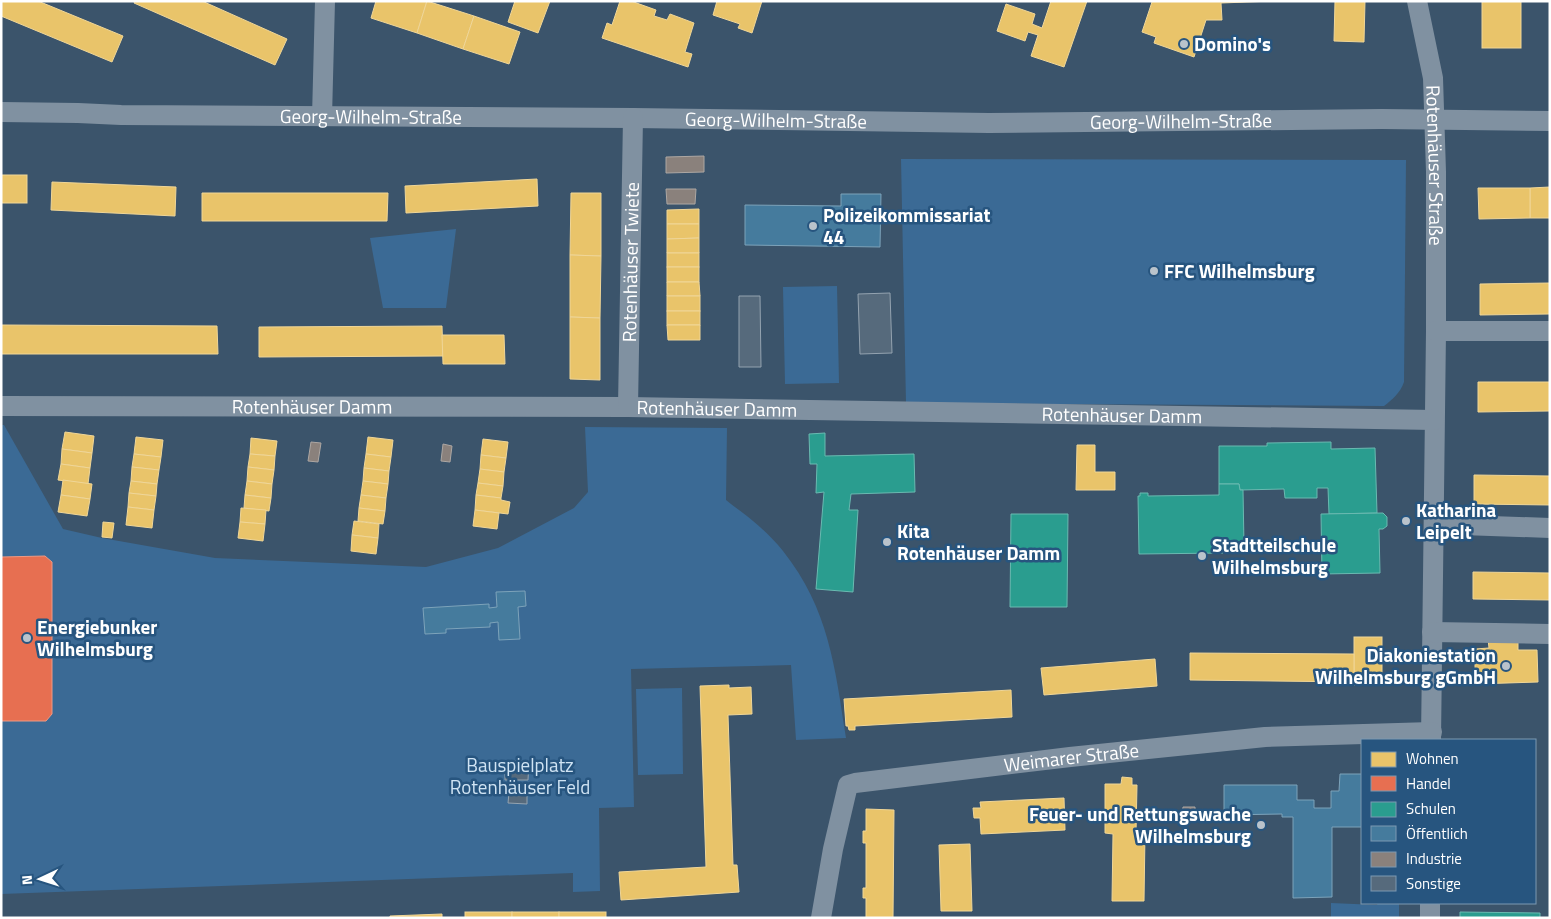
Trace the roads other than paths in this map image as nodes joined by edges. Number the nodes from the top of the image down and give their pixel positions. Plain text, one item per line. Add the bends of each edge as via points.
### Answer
1 (325, 1) edge
2 (1417, 1) edge
3 (1, 112) edge
4 (322, 117) junction
5 (633, 118) junction
6 (1435, 119) junction
7 (1550, 121) edge
8 (1436, 331) junction
9 (1550, 331) edge
10 (1, 406) edge
11 (628, 407) junction
12 (1434, 420) junction
13 (1434, 524) junction
14 (1550, 528) edge
15 (1432, 632) junction
16 (1550, 634) edge
17 (1431, 736) edge
18 (1430, 904) edge
19 (821, 918) edge
20 (1430, 918) edge

1 - 4 street
2 - 6 street, Rotenhäuser Straße via 1433,78
3 - 4 street, Georg-Wilhelm-Straße
4 - 5 street, Georg-Wilhelm-Straße
5 - 6 street, Georg-Wilhelm-Straße via 989,123
5 - 11 street, Rotenhäuser Twiete
6 - 7 street, Georg-Wilhelm-Straße
6 - 8 street, Rotenhäuser Straße
8 - 9 street
8 - 12 street, Rotenhäuser Straße
10 - 11 street, Rotenhäuser Damm
11 - 12 street, Rotenhäuser Damm
12 - 13 street, Rotenhäuser Straße
13 - 14 street
13 - 15 street, Rotenhäuser Straße
15 - 16 street
15 - 17 street, Rotenhäuser Straße
17 - 19 street, Weimarer Straße via 1265,737 855,782 848,785
18 - 20 street

